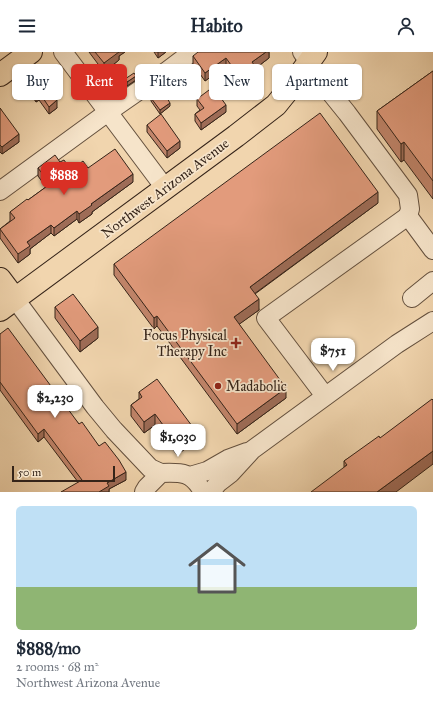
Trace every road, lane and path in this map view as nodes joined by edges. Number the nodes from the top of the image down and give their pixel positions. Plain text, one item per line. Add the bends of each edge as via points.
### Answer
1 (30, 52) edge
2 (63, 52) edge
3 (192, 52) edge
4 (309, 55) edge
5 (0, 75) edge
6 (108, 112) junction
7 (165, 188) junction
8 (0, 191) edge
9 (408, 216) junction
10 (433, 250) edge
11 (0, 279) edge
12 (433, 281) edge
13 (412, 298) dead end
14 (8, 305) edge
15 (433, 321) edge
16 (325, 396) junction
17 (252, 450) junction
18 (161, 473) junction
19 (190, 476) junction
20 (144, 492) edge
21 (203, 492) edge
22 (211, 492) edge

1 - 5 main road
2 - 6 street
3 - 6 street
4 - 7 main road, Northwest Arizona Avenue via 276,105
4 - 9 street via 326,87 408,195
6 - 7 street
6 - 8 street
7 - 14 main road, Northwest Arizona Avenue
9 - 10 street
9 - 16 street via 266,318
11 - 14 main road
12 - 13 street
14 - 18 street via 114,430 150,468
15 - 16 street
16 - 17 street
17 - 19 street
17 - 22 street
18 - 19 street
18 - 20 street
19 - 21 street

